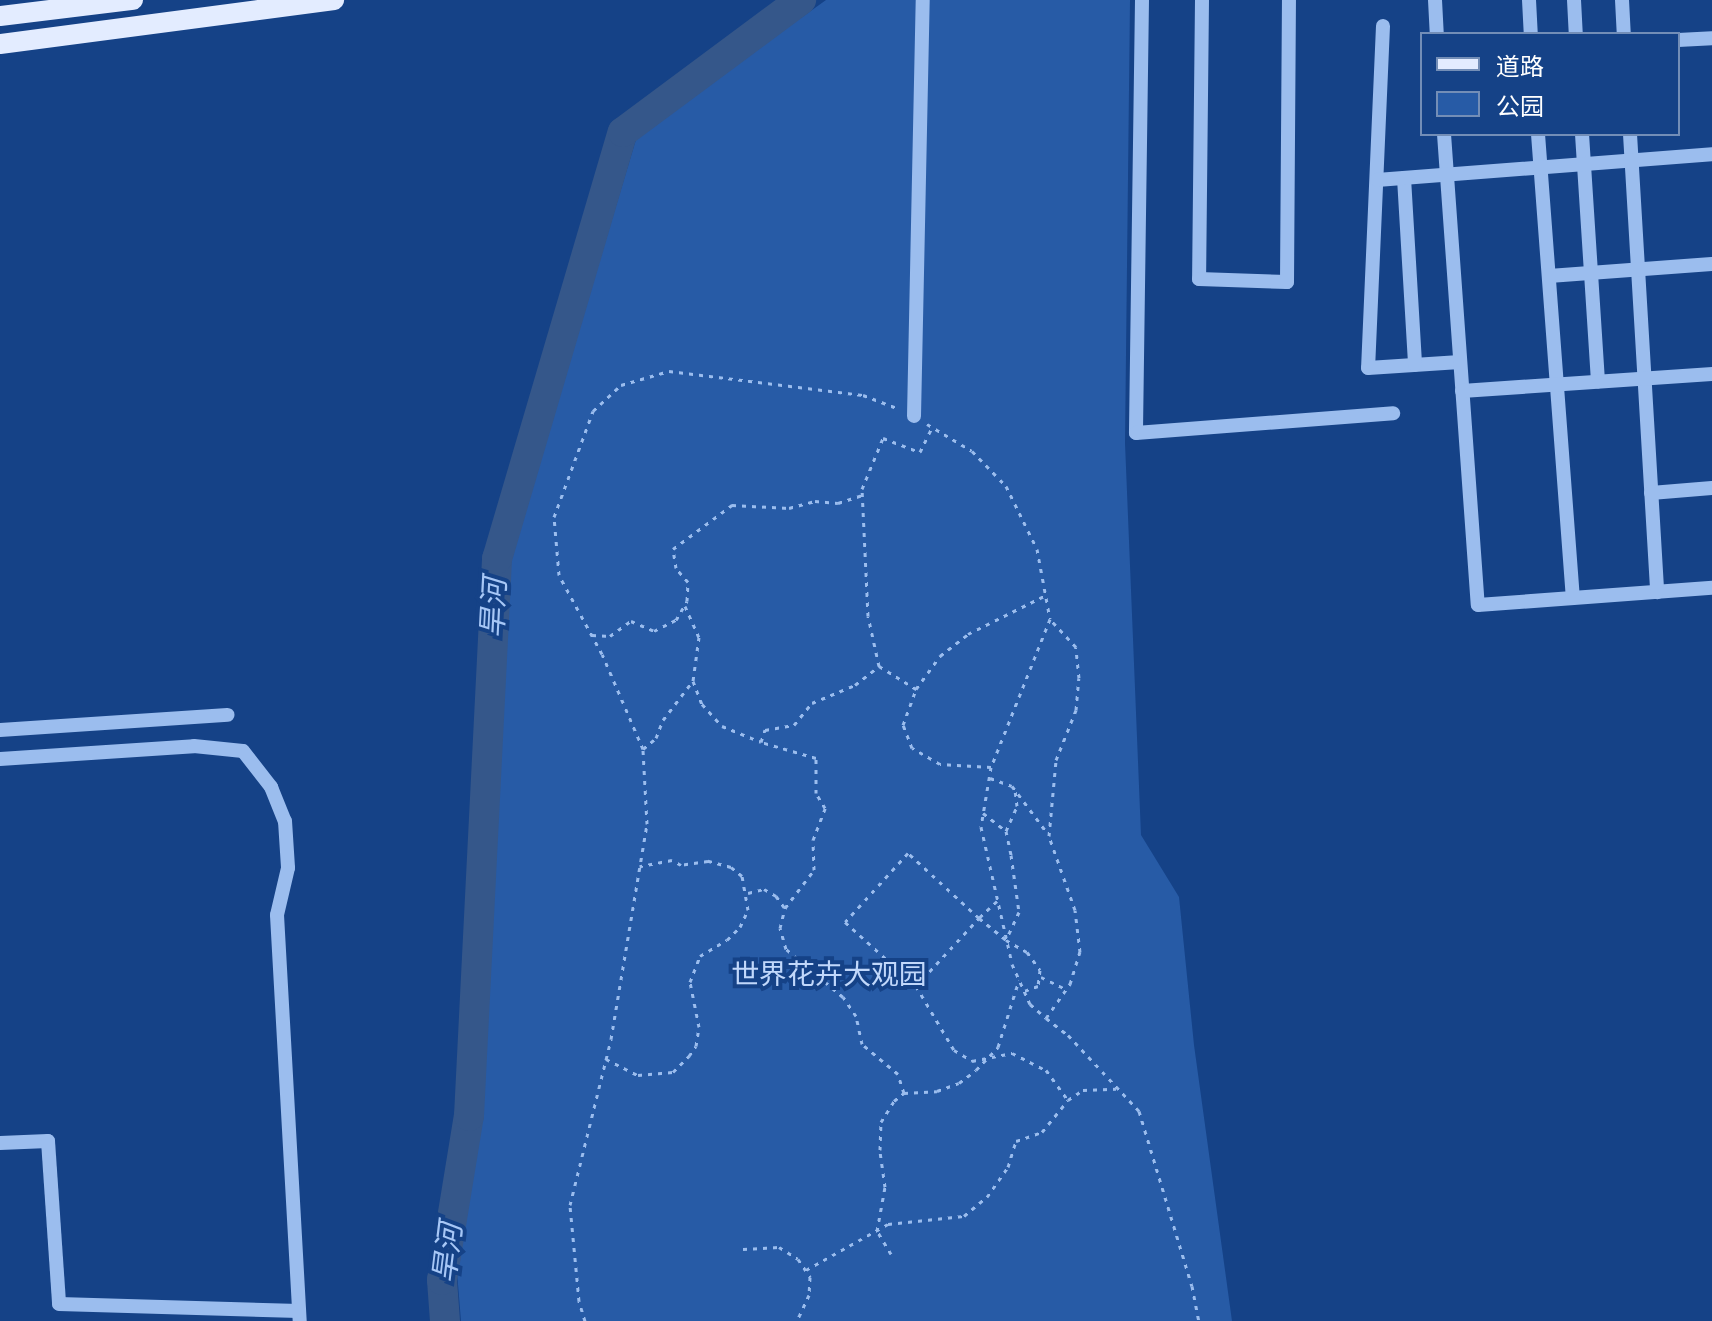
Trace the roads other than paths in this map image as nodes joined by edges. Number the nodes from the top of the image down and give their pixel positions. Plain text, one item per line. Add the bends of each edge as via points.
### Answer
1 (133, 0) edge
2 (334, 0) edge
3 (923, 0) edge
4 (1142, 0) edge
5 (1202, 0) edge
6 (1289, 0) edge
7 (1435, 0) edge
8 (1529, 0) edge
9 (1574, 0) edge
10 (1622, 0) edge
11 (81, 4) edge
12 (0, 16) edge
13 (1383, 26) dead end
14 (1437, 32) edge
15 (1531, 32) edge
16 (1576, 32) edge
17 (1624, 32) edge
18 (84, 35) junction
19 (1712, 38) edge
20 (1680, 40) edge
21 (0, 44) edge
22 (1444, 136) edge
23 (1538, 136) edge
24 (1582, 136) edge
25 (1630, 136) edge
26 (1712, 154) edge
27 (1631, 160) junction
28 (1584, 164) junction
29 (1541, 168) junction
30 (1447, 174) junction
31 (1404, 178) junction
32 (1377, 180) junction
33 (1712, 264) edge
34 (1638, 269) junction
35 (1591, 272) junction
36 (1549, 276) junction
37 (1460, 362) junction
38 (1415, 365) junction
39 (1712, 374) edge
40 (1644, 378) junction
41 (1598, 381) junction
42 (1557, 384) junction
43 (1462, 391) junction
44 (1393, 413) dead end
45 (914, 416) road end
46 (1712, 488) edge
47 (1651, 493) junction
48 (1712, 588) edge
49 (1657, 592) junction
50 (1573, 598) junction
51 (228, 715) dead end
52 (0, 730) edge
53 (0, 759) edge
54 (0, 1143) edge
55 (299, 1316) edge

1 - 11 main road
2 - 18 main road
3 - 45 street
4 - 44 street via 1136,433
5 - 6 street via 1199,279 1287,282
7 - 14 street
8 - 15 street
9 - 16 street
10 - 17 street
11 - 12 main road
11 - 18 street
13 - 32 street
18 - 21 main road
19 - 20 street
22 - 30 street
23 - 29 street
24 - 28 street
25 - 27 street
26 - 27 street
27 - 28 street
27 - 34 street
28 - 29 street
28 - 35 street
29 - 30 street
29 - 36 street
30 - 31 street
30 - 37 street
31 - 32 street
31 - 38 street
32 - 38 street via 1368,368
33 - 34 street
34 - 35 street
34 - 40 street
35 - 36 street
35 - 41 street
36 - 42 street
37 - 38 street
37 - 43 street
39 - 40 street
40 - 41 street
40 - 47 street
41 - 42 street
42 - 43 street
42 - 50 street
43 - 50 street via 1478,605
46 - 47 street
47 - 49 street
48 - 49 street
49 - 50 street
51 - 52 street
53 - 55 street via 194,746 243,751 271,787 285,821 288,868 277,915
54 - 55 street via 48,1141 59,1304

